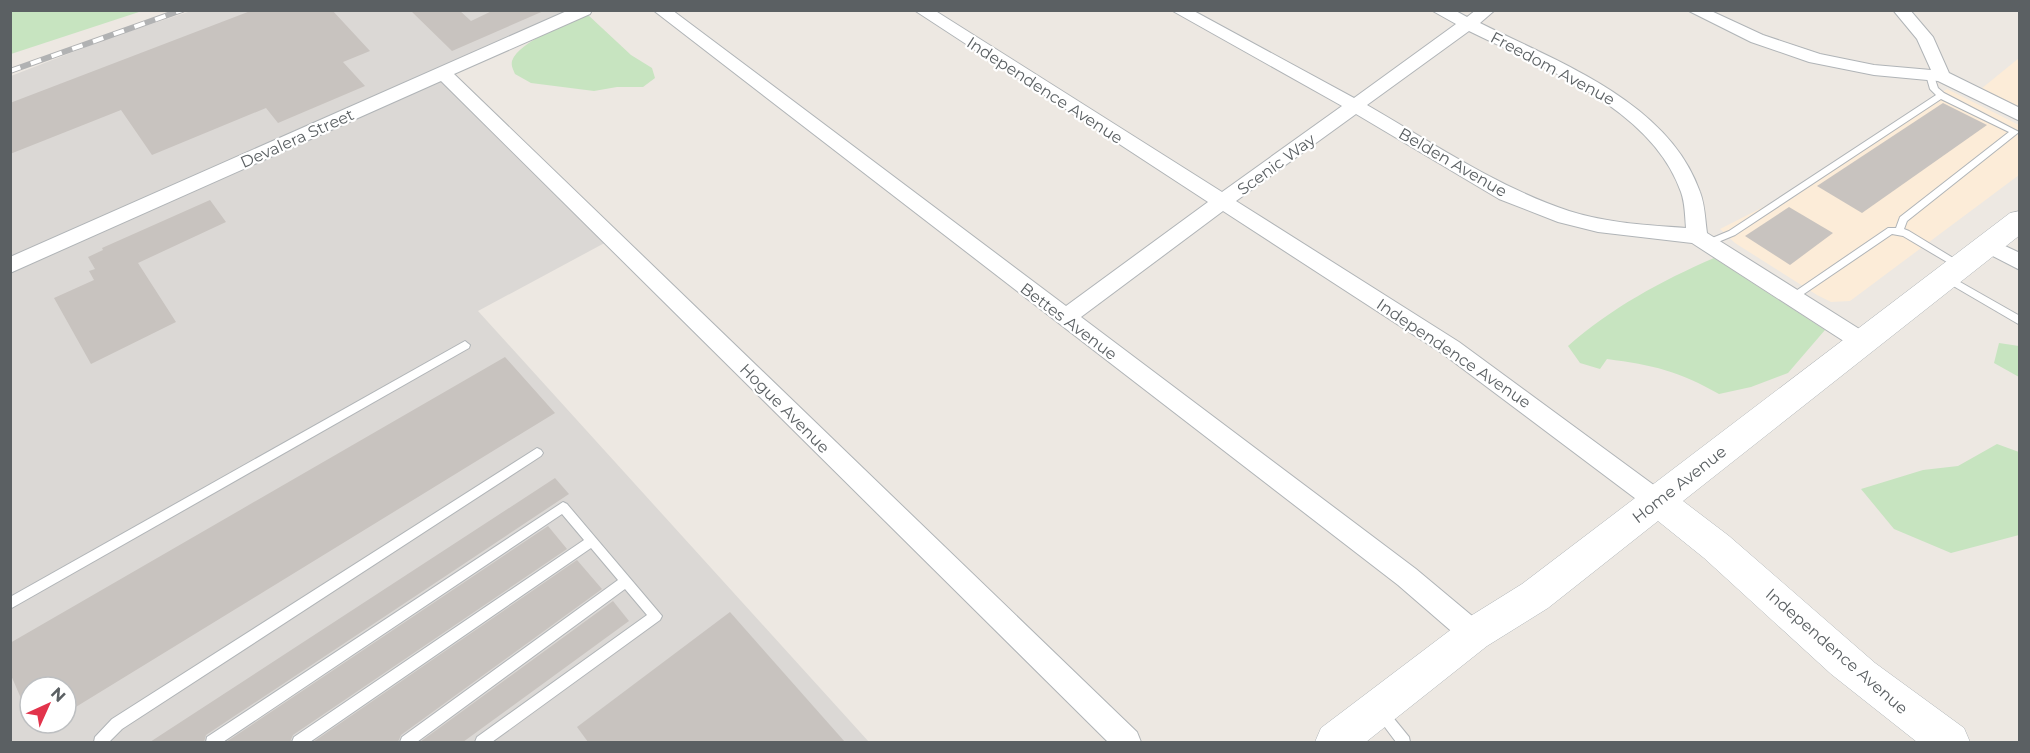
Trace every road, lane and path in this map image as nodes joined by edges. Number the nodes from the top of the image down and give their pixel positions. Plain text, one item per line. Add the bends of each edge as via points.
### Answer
1 (584, 10) edge
2 (661, 10) edge
3 (922, 10) edge
4 (1179, 10) edge
5 (1439, 10) edge
6 (1487, 10) edge
7 (1695, 10) edge
8 (1901, 10) edge
9 (1468, 24) junction
10 (444, 73) junction
11 (1936, 75) junction
12 (1941, 95) junction
13 (1355, 106) junction
14 (2018, 125) edge
15 (1223, 202) junction
16 (2019, 220) edge
17 (1899, 231) junction
18 (1703, 239) junction
19 (1988, 245) junction
20 (2019, 263) edge
21 (10, 266) edge
22 (1953, 272) junction
23 (1792, 297) junction
24 (1065, 318) junction
25 (2019, 321) edge
26 (1864, 343) junction
27 (465, 345) dead end
28 (537, 453) dead end
29 (1657, 501) junction
30 (592, 541) junction
31 (626, 581) junction
32 (10, 604) edge
33 (1474, 634) junction
34 (1378, 709) junction
35 (100, 742) edge
36 (212, 742) edge
37 (299, 742) edge
38 (406, 742) edge
39 (482, 742) edge
40 (1128, 742) edge
41 (1335, 742) edge
42 (1404, 742) edge
43 (1950, 742) edge

1 - 10 street, Devalera Street
2 - 24 street, Bettes Avenue
3 - 15 street, Independence Avenue
4 - 13 street, Belden Avenue
5 - 9 street, Freedom Avenue
6 - 9 street, Scenic Way
7 - 11 street via 1768,45 1809,58 1867,70
8 - 11 street via 1925,37
9 - 13 street, Scenic Way
9 - 18 street, Freedom Avenue via 1595,88 1637,118 1669,151 1684,176
10 - 21 street, Devalera Street
10 - 40 street, Hogue Avenue
11 - 12 lane via 1934,89
11 - 14 street
12 - 14 lane
12 - 18 lane via 1732,233
13 - 15 street, Scenic Way
13 - 18 street, Belden Avenue via 1480,180 1534,206 1598,225
14 - 17 lane via 1903,219
15 - 24 street, Scenic Way
15 - 29 street, Independence Avenue via 1508,386
16 - 19 street, Home Avenue
17 - 22 lane
17 - 23 lane via 1891,230
18 - 23 street, Belden Avenue
19 - 20 street
19 - 22 street, Home Avenue
22 - 25 lane
22 - 26 street, Home Avenue
23 - 26 street, Belden Avenue
24 - 33 street, Bettes Avenue via 1407,577
26 - 29 street, Home Avenue
27 - 32 lane
28 - 35 lane via 117,724
29 - 33 street, Home Avenue via 1535,596
29 - 43 street, Independence Avenue via 1725,552 1876,689
30 - 31 lane
30 - 36 lane via 563,507
30 - 37 lane
31 - 38 lane
31 - 39 lane via 656,616
33 - 34 street, Home Avenue
34 - 41 street, Home Avenue
34 - 42 lane

